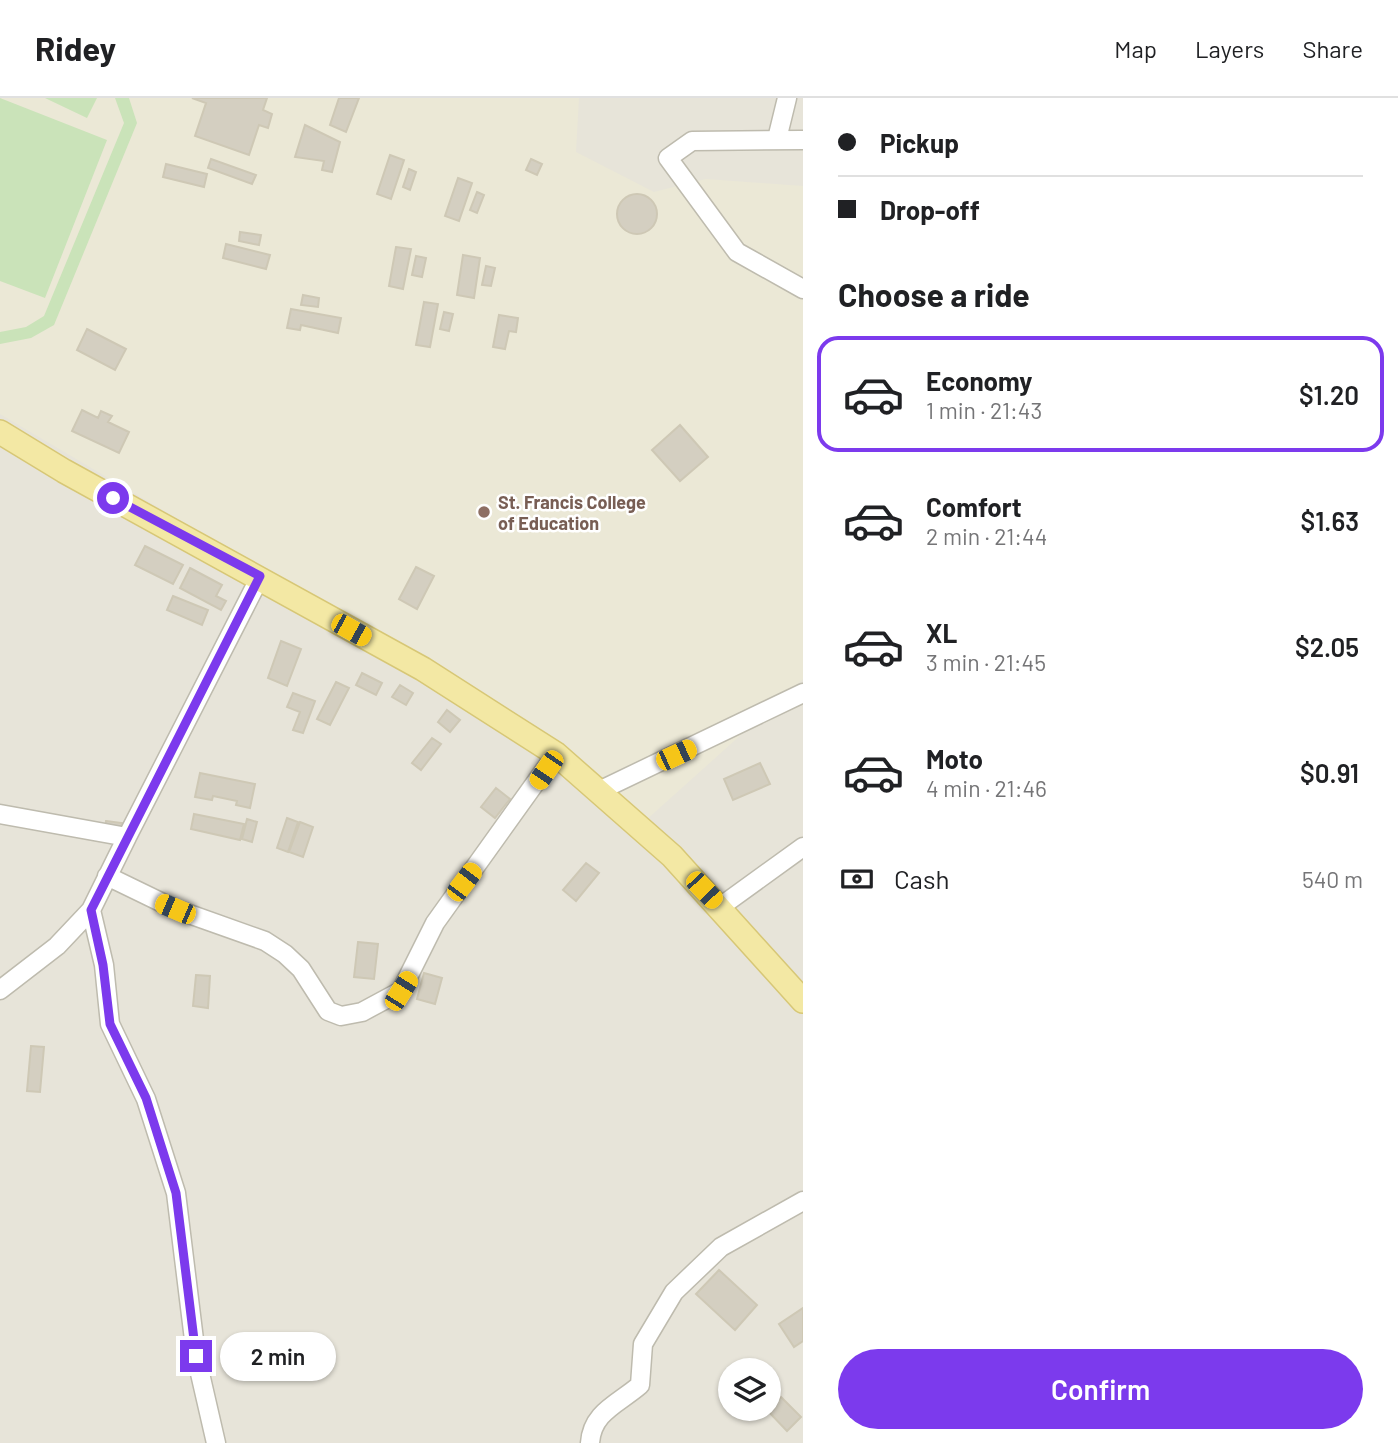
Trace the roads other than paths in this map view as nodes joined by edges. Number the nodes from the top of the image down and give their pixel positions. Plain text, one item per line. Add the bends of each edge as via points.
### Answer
1 (788, 98) edge
2 (777, 139) junction
3 (803, 140) edge
4 (803, 289) edge
5 (0, 432) edge
6 (260, 576) junction
7 (803, 693) edge
8 (556, 754) junction
9 (601, 790) junction
10 (0, 814) edge
11 (127, 837) junction
12 (803, 847) edge
13 (107, 876) junction
14 (720, 906) junction
15 (91, 910) junction
16 (0, 990) edge
17 (803, 1001) edge
18 (803, 1201) edge
19 (216, 1443) edge
20 (590, 1443) edge

1 - 2 street
2 - 3 street
2 - 4 street via 692,141 668,158 737,252
5 - 6 main road
6 - 8 main road via 423,669
6 - 11 street
7 - 9 street
8 - 9 main road
8 - 13 street via 443,912 401,991 362,1012 341,1016 328,1011 301,969 265,941 175,909
9 - 14 main road
10 - 11 street
11 - 13 street
12 - 14 street
13 - 15 street
14 - 17 main road
15 - 16 street via 57,946
15 - 19 street via 110,1024 146,1098 176,1193 196,1356
18 - 20 street via 721,1247 674,1292 643,1344 640,1385 597,1417

